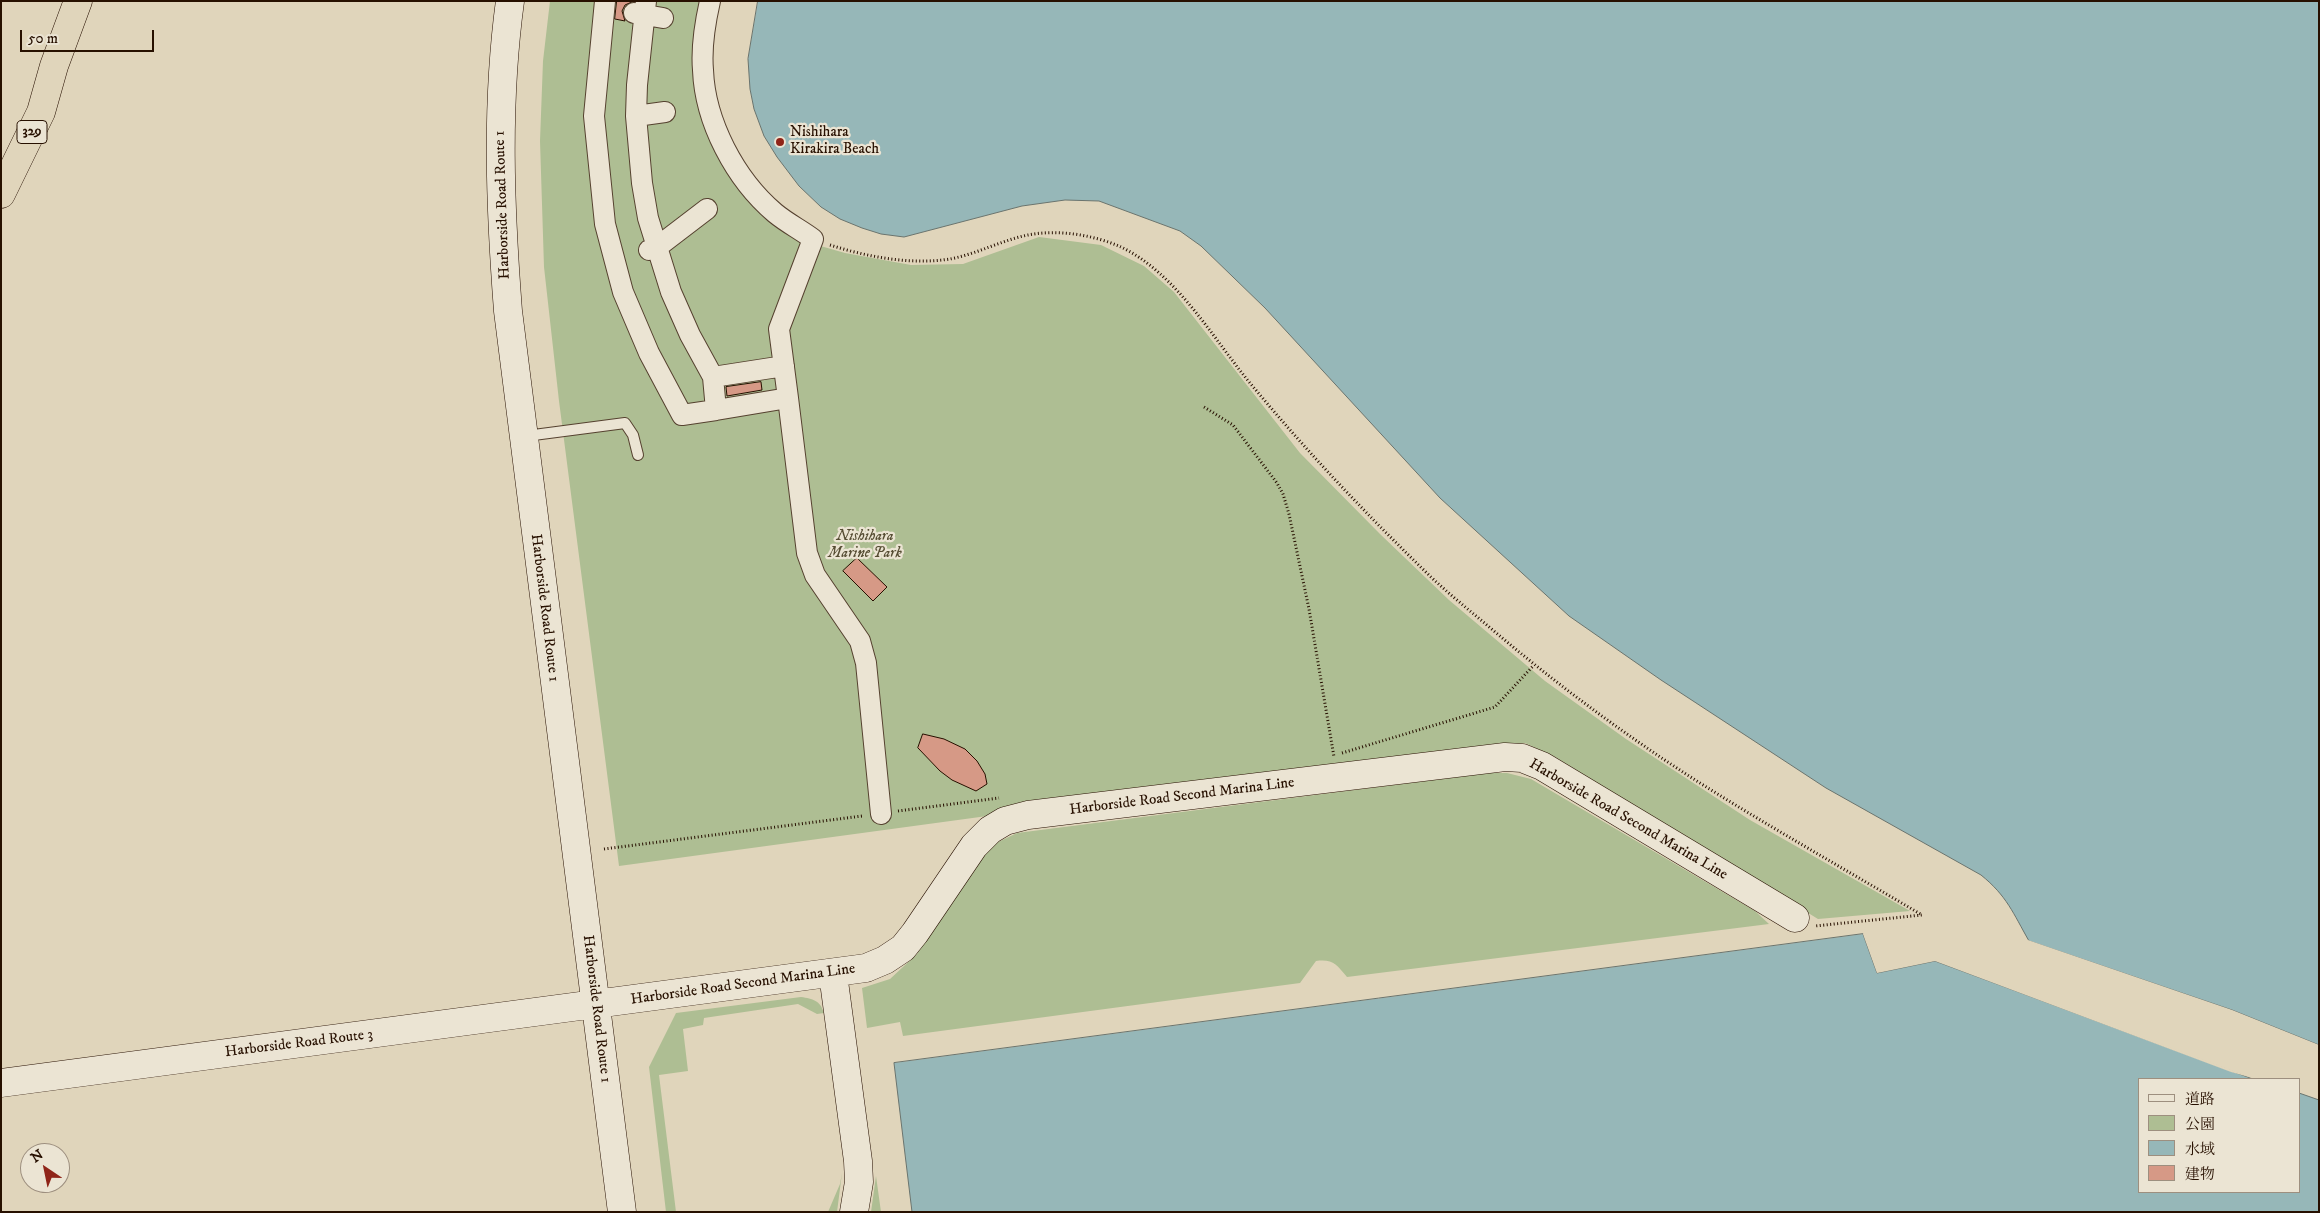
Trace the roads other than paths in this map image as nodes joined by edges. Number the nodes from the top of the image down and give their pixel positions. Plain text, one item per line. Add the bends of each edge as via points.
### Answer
1 (78, 1) edge
2 (510, 1) edge
3 (605, 1) edge
4 (710, 1) edge
5 (647, 12) edge
6 (54, 66) junction
7 (666, 112) dead end
8 (636, 116) junction
9 (1, 161) edge
10 (1, 194) edge
11 (708, 209) dead end
12 (653, 249) junction
13 (784, 366) junction
14 (713, 377) junction
15 (788, 398) junction
16 (716, 410) junction
17 (522, 436) junction
18 (638, 455) dead end
19 (881, 814) road end
20 (1801, 923) road end
21 (834, 974) junction
22 (596, 1006) junction
23 (1, 1083) edge
24 (622, 1212) edge
25 (854, 1212) edge

1 - 6 highway, 329
2 - 17 street, Harborside Road Route 1 via 502,84 500,182 508,311
3 - 16 street via 594,116 605,224 623,292 649,353 682,415
4 - 13 street via 702,70 707,101 718,132 733,163 754,192 775,213 813,239 779,328
5 - 8 street via 634,70
6 - 9 highway, 329 via 25,111
6 - 10 highway, 329 via 41,112
7 - 8 street
8 - 12 street via 635,160
11 - 12 street
12 - 14 street via 690,335
13 - 14 street
13 - 15 street
14 - 16 street
15 - 16 street
15 - 19 street via 807,553 815,575 860,640 866,663
17 - 18 lane via 625,423 633,435
17 - 22 street, Harborside Road Route 1
20 - 21 street, Harborside Road Second Marina Line via 1542,766 1522,758 1332,763 1028,815 1005,822 990,830 974,846 903,948 866,968
21 - 22 street, Harborside Road Second Marina Line
21 - 25 street via 858,1161 859,1182
22 - 23 street, Harborside Road Route 3
22 - 24 street, Harborside Road Route 1

